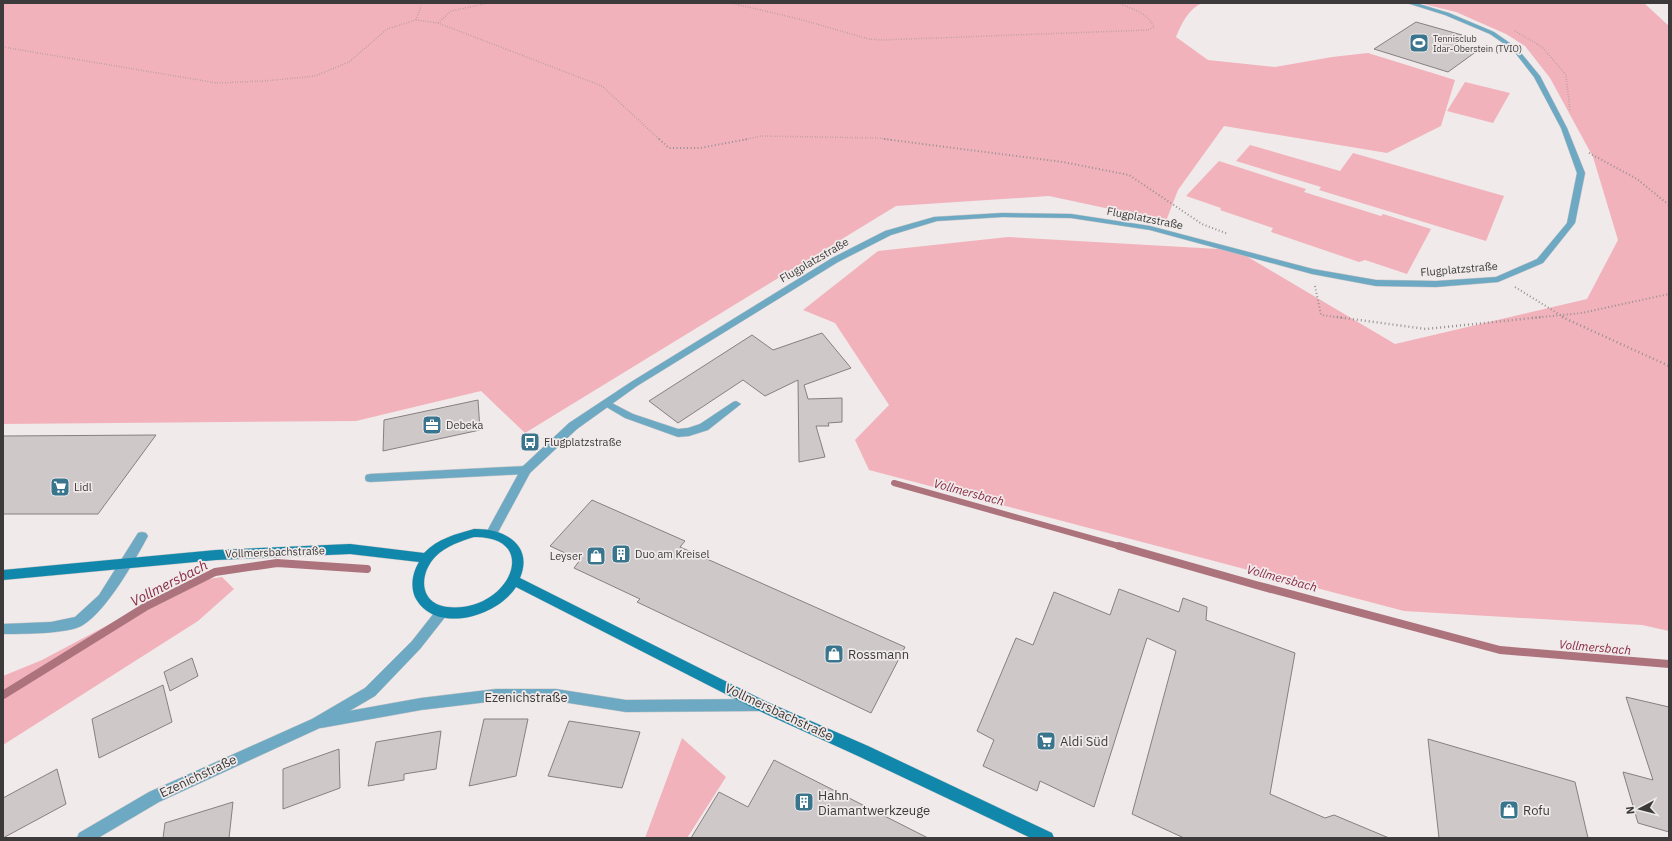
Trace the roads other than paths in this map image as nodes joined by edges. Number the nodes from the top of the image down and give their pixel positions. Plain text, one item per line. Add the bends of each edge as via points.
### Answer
1 (1410, 3) edge
2 (606, 403) junction
3 (736, 404) dead end
4 (526, 470) junction
5 (370, 478) dead end
6 (492, 533) junction
7 (142, 536) dead end
8 (427, 558) junction
9 (124, 563) junction
10 (3, 575) edge
11 (514, 580) junction
12 (442, 612) junction
13 (3, 629) edge
14 (760, 705) junction
15 (317, 723) junction
16 (84, 838) edge
17 (1048, 838) edge

1 - 2 street, Flugplatzstraße via 1447,14 1492,33 1515,49 1537,76 1564,128 1581,173 1571,223 1540,261 1501,278 1436,284 1376,283 1312,271 1150,228 1071,216 1002,215 937,219 888,233 835,260 767,300
2 - 3 street via 629,416 678,433 704,427
2 - 4 street, Flugplatzstraße via 573,426
4 - 5 street
4 - 6 street, Flugplatzstraße
6 - 8 main road via 474,533 453,539 437,548
6 - 11 main road via 506,539 515,548 519,561
7 - 9 street
8 - 9 main road, Vollmersbachstraße via 350,549 216,555
8 - 12 main road via 418,576 419,595 426,605
9 - 10 main road, Vollmersbachstraße
9 - 13 street via 103,599 78,622 51,627
11 - 12 main road via 496,599 479,609
11 - 14 main road, Vollmersbachstraße
12 - 15 street, Ezenichstraße via 416,645 370,692
14 - 15 street, Ezenichstraße via 626,706 556,695 496,695 421,704
14 - 17 main road, Vollmersbachstraße
15 - 16 street, Ezenichstraße via 154,797

